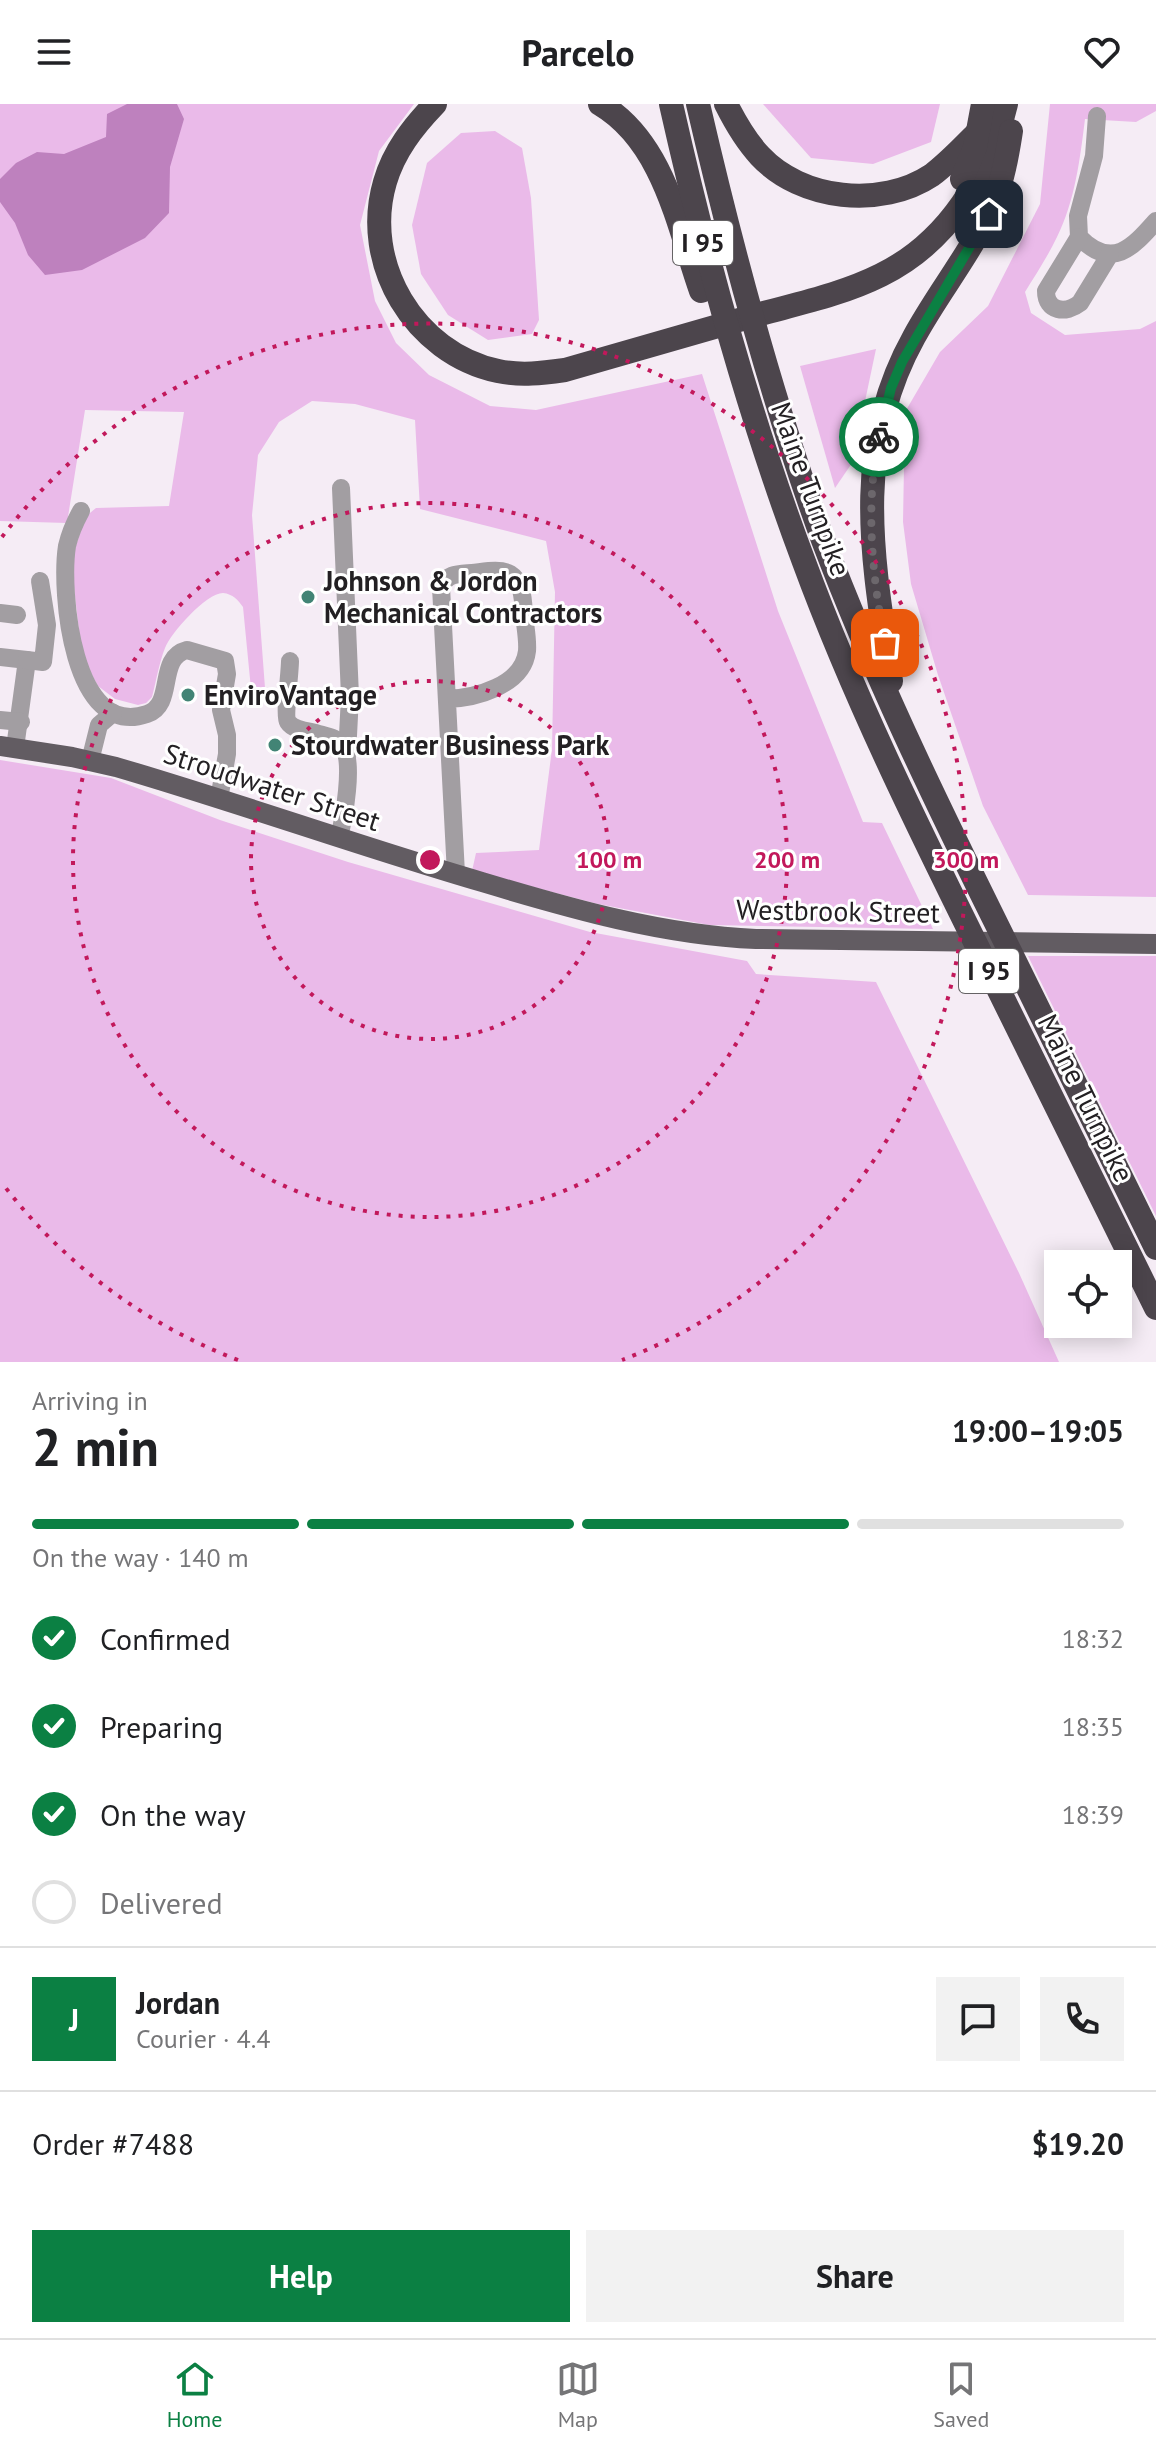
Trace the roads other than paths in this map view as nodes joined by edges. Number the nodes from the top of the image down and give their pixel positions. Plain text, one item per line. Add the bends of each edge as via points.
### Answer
1 (435, 104) edge
2 (455, 104) edge
3 (600, 104) edge
4 (671, 104) edge
5 (698, 104) edge
6 (726, 104) edge
7 (983, 104) edge
8 (1006, 104) edge
9 (1013, 104) edge
10 (1097, 116) dead end
11 (979, 131) junction
12 (1156, 221) edge
13 (1079, 237) junction
14 (1110, 254) junction
15 (787, 302) junction
16 (626, 348) junction
17 (741, 380) junction
18 (341, 488) dead end
19 (81, 511) dead end
20 (40, 581) dead end
21 (0, 657) edge
22 (27, 660) junction
23 (290, 661) dead end
24 (447, 699) junction
25 (113, 713) junction
26 (896, 715) junction
27 (0, 720) edge
28 (21, 722) junction
29 (8, 747) edge
30 (347, 755) junction
31 (90, 761) junction
32 (219, 799) junction
33 (339, 837) junction
34 (456, 874) junction
35 (524, 894) joint
36 (1156, 944) edge
37 (1156, 1248) edge
38 (1156, 1308) edge

1 - 16 highway via 396,155 380,209 385,267 403,306 455,355 509,373 565,370
2 - 16 highway via 414,142 391,194 391,251 413,304 443,335 467,350 507,363 551,363
3 - 17 highway via 638,136 654,160 727,368
4 - 17 highway, Maine Turnpike / I 95
5 - 26 highway, Maine Turnpike / I 95 via 737,268 800,474
6 - 11 highway via 742,134 770,166 808,187 850,195 878,195 931,175
7 - 11 highway
8 - 15 highway via 980,178 926,245 879,276 839,292
9 - 26 highway via 999,188 975,239 914,336 883,415 872,501 873,558
10 - 13 lane via 1094,156 1078,216
11 - 15 highway via 952,198 915,241 866,271
12 - 14 lane via 1134,246
13 - 14 lane
13 - 14 lane via 1046,291 1053,308 1063,311 1080,303
15 - 16 highway
17 - 38 highway, Maine Turnpike / I 95 via 804,562 859,697
18 - 30 lane via 350,696
19 - 25 lane via 67,546 70,638 82,674
20 - 22 lane via 47,625 43,662
21 - 22 lane
22 - 28 lane
23 - 30 lane via 288,723 331,737
24 - 24 lane via 443,582 456,574 509,574 523,592 526,657 513,675 489,692
24 - 34 lane
25 - 31 lane via 99,725
25 - 32 lane via 140,715 158,707 170,664 181,652 225,661 221,710 227,754
26 - 37 highway, Maine Turnpike / I 95
27 - 28 lane
28 - 29 lane
29 - 31 main road, Stroudwater Street
30 - 33 lane
31 - 32 main road, Stroudwater Street
32 - 33 main road, Stroudwater Street
33 - 34 main road, Stroudwater Street
34 - 35 main road, Stroudwater Street
35 - 36 main road, Westbrook Street via 616,919 728,938

